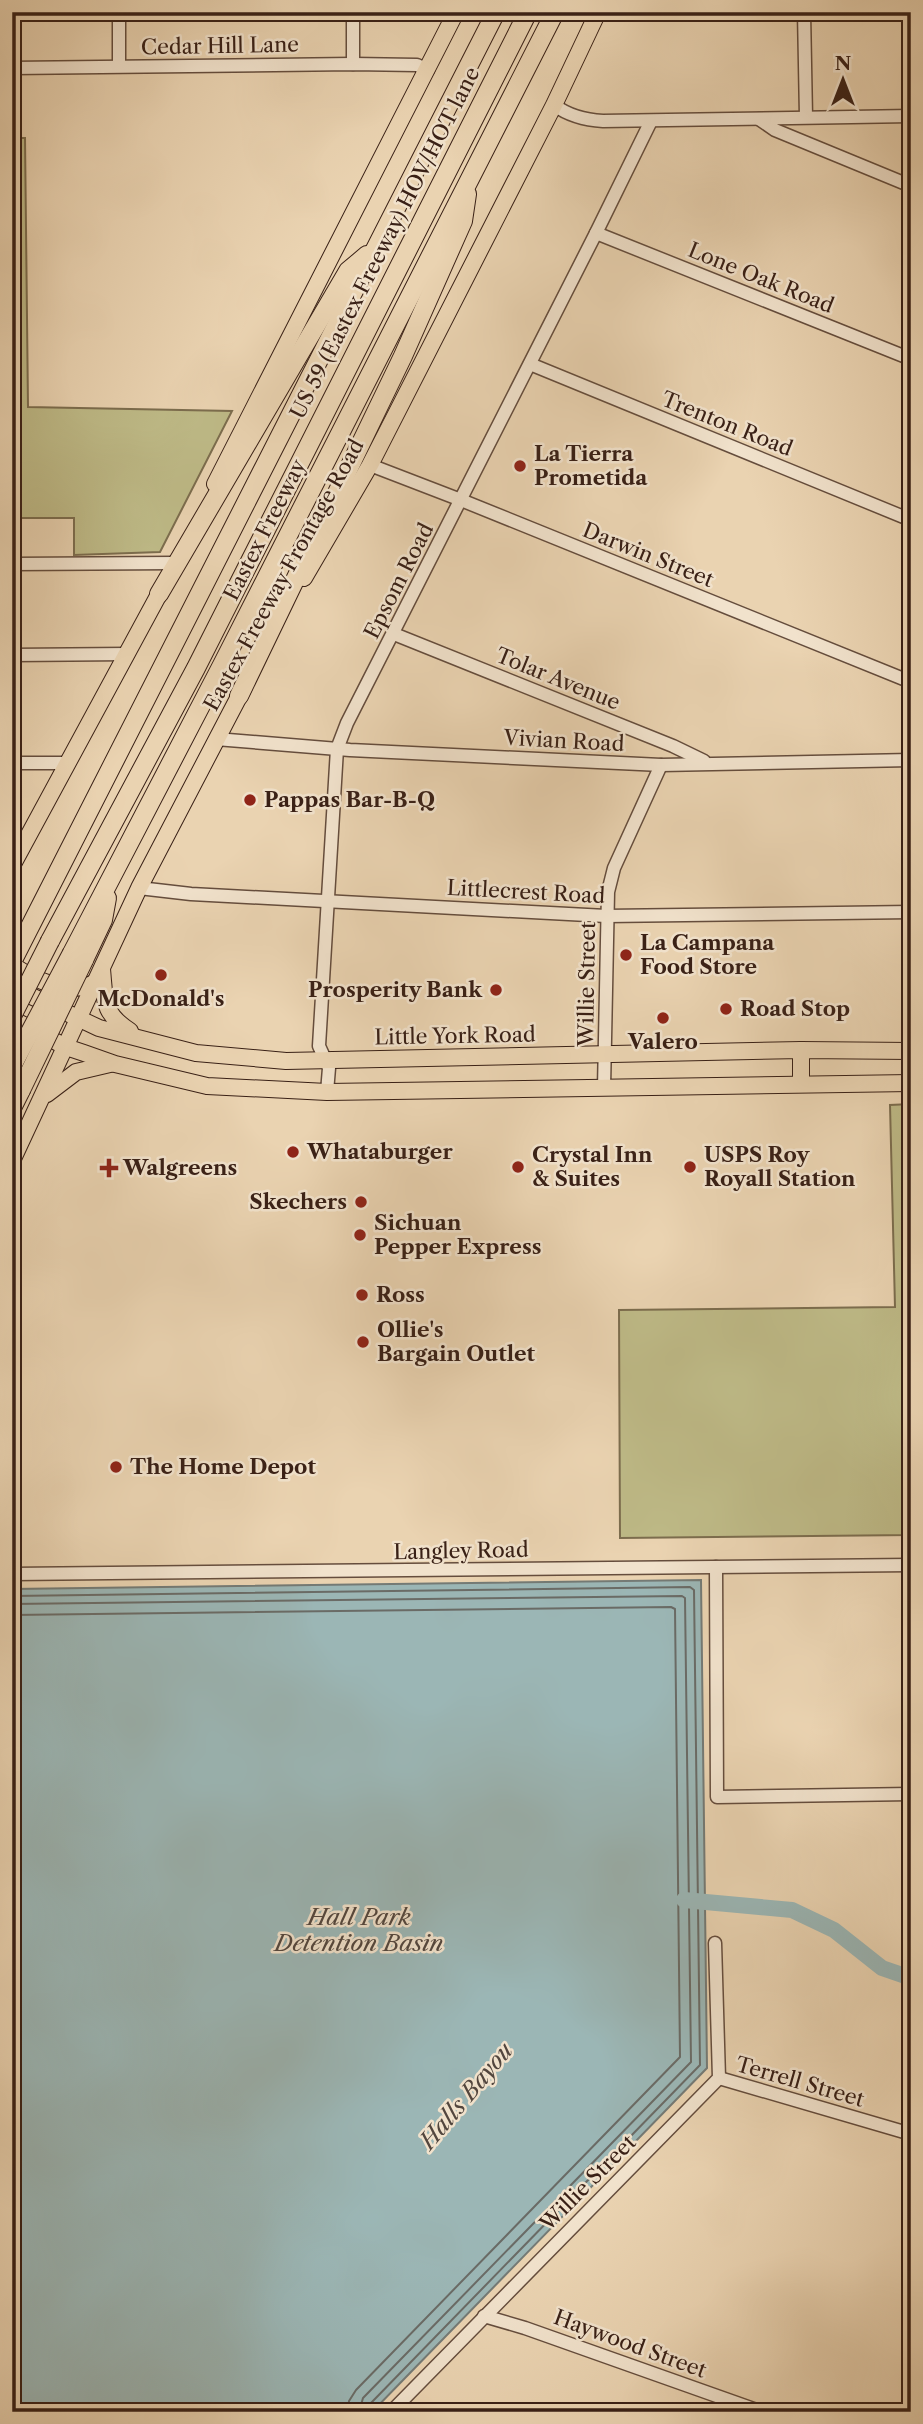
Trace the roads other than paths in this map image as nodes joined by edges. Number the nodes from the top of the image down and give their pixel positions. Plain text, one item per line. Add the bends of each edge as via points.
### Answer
1 (119, 12) edge
2 (353, 12) edge
3 (456, 12) edge
4 (496, 12) edge
5 (528, 12) edge
6 (555, 12) edge
7 (598, 12) edge
8 (804, 12) edge
9 (354, 64) junction
10 (119, 66) junction
11 (12, 68) edge
12 (428, 70) junction
13 (554, 105) junction
14 (911, 116) edge
15 (806, 117) junction
16 (759, 118) junction
17 (651, 121) junction
18 (470, 177) junction
19 (911, 186) edge
20 (596, 233) junction
21 (375, 248) junction
22 (911, 359) edge
23 (530, 364) junction
24 (370, 465) junction
25 (461, 500) junction
26 (911, 520) edge
27 (175, 563) junction
28 (12, 565) edge
29 (159, 594) junction
30 (394, 634) junction
31 (128, 654) junction
32 (12, 655) edge
33 (911, 682) edge
34 (239, 696) junction
35 (216, 739) junction
36 (337, 749) junction
37 (911, 760) edge
38 (707, 762) junction
39 (12, 763) edge
40 (66, 763) junction
41 (661, 765) junction
42 (12, 866) edge
43 (139, 888) junction
44 (327, 901) junction
45 (911, 912) edge
46 (606, 916) junction
47 (78, 956) junction
48 (12, 963) edge
49 (99, 974) junction
50 (12, 987) edge
51 (12, 1018) edge
52 (79, 1019) junction
53 (144, 1039) junction
54 (12, 1047) edge
55 (66, 1047) junction
56 (801, 1050) junction
57 (911, 1051) edge
58 (196, 1053) junction
59 (606, 1055) junction
60 (325, 1060) junction
61 (115, 1064) junction
62 (12, 1066) edge
63 (191, 1083) junction
64 (801, 1083) junction
65 (911, 1083) edge
66 (604, 1088) junction
67 (327, 1092) junction
68 (42, 1098) junction
69 (12, 1108) edge
70 (12, 1161) edge
71 (911, 1565) edge
72 (716, 1567) junction
73 (12, 1574) edge
74 (911, 1794) edge
75 (715, 1943) dead end
76 (719, 2078) junction
77 (911, 2134) edge
78 (484, 2316) junction
79 (391, 2412) edge
80 (762, 2412) edge

1 - 10 street
2 - 9 street
3 - 12 main road
4 - 21 highway, Eastex Freeway
5 - 51 highway, US 59 (Eastex Freeway) HOV/HOT lane, bridge via 196,668
6 - 18 highway, Eastex Freeway
7 - 13 main road, Eastex Freeway Frontage Road
8 - 15 street
9 - 10 street, Cedar Hill Lane
9 - 12 street, Cedar Hill Lane via 417,65
10 - 11 street, Cedar Hill Lane
12 - 27 main road
13 - 17 street via 585,120
13 - 24 main road, Eastex Freeway Frontage Road
14 - 15 street
15 - 16 street
16 - 17 street
16 - 19 street via 775,130
17 - 20 street, Epsom Road
18 - 34 highway via 463,221 403,356
18 - 47 highway, Eastex Freeway via 111,878
20 - 22 street, Lone Oak Road
20 - 23 street, Epsom Road
21 - 29 highway via 348,271
21 - 48 highway, Eastex Freeway
23 - 25 street, Epsom Road
23 - 26 street, Trenton Road
24 - 25 street, Darwin Street
24 - 34 main road, Eastex Freeway Frontage Road
25 - 30 street, Epsom Road
25 - 33 street, Darwin Street
27 - 28 street
27 - 29 main road
29 - 31 main road
30 - 36 street, Epsom Road
30 - 38 street, Tolar Avenue
31 - 32 street
31 - 40 main road
34 - 35 main road, Eastex Freeway Frontage Road
35 - 36 street, Vivian Road
35 - 43 main road, Eastex Freeway Frontage Road
36 - 41 street, Vivian Road
36 - 44 street, Epsom Road
37 - 38 street, Vivian Road
38 - 41 street, Vivian Road
39 - 40 street
40 - 42 main road
41 - 46 street, Willie Street via 614,868
43 - 44 street, Littlecrest Road
43 - 49 main road, Eastex Freeway Frontage Road
44 - 46 street, Littlecrest Road
44 - 60 street, Epsom Road via 319,1046
45 - 46 street, Littlecrest Road
46 - 59 street, Willie Street
47 - 62 highway, Eastex Freeway, bridge
47 - 69 highway, bridge
48 - 49 main road via 60,986 77,989 88,987
49 - 52 main road, Eastex Freeway Frontage Road
49 - 53 main road via 108,1010 116,1021
50 - 52 main road, Little York Road
51 - 55 main road
52 - 53 main road, Little York Road
52 - 55 main road, Eastex Freeway Frontage Road
53 - 58 main road, Little York Road
54 - 68 main road via 38,1066
55 - 61 main road
55 - 68 main road, Eastex Freeway Frontage Road
56 - 57 main road, Little York Road
56 - 59 main road, Little York Road
56 - 64 main road
58 - 60 main road, Little York Road
58 - 63 main road
59 - 60 main road, Little York Road
59 - 66 street, Willie Street
60 - 67 street, Epsom Road
61 - 63 main road
61 - 68 main road via 76,1072
63 - 67 main road
64 - 65 main road
64 - 66 main road
66 - 67 main road
68 - 70 main road, Eastex Freeway Frontage Road
71 - 72 street, Langley Road
72 - 73 street, Langley Road
72 - 74 street via 717,1797
75 - 76 street
76 - 77 street, Terrell Street
76 - 78 street, Willie Street
78 - 79 street, Willie Street
78 - 80 street, Haywood Street

